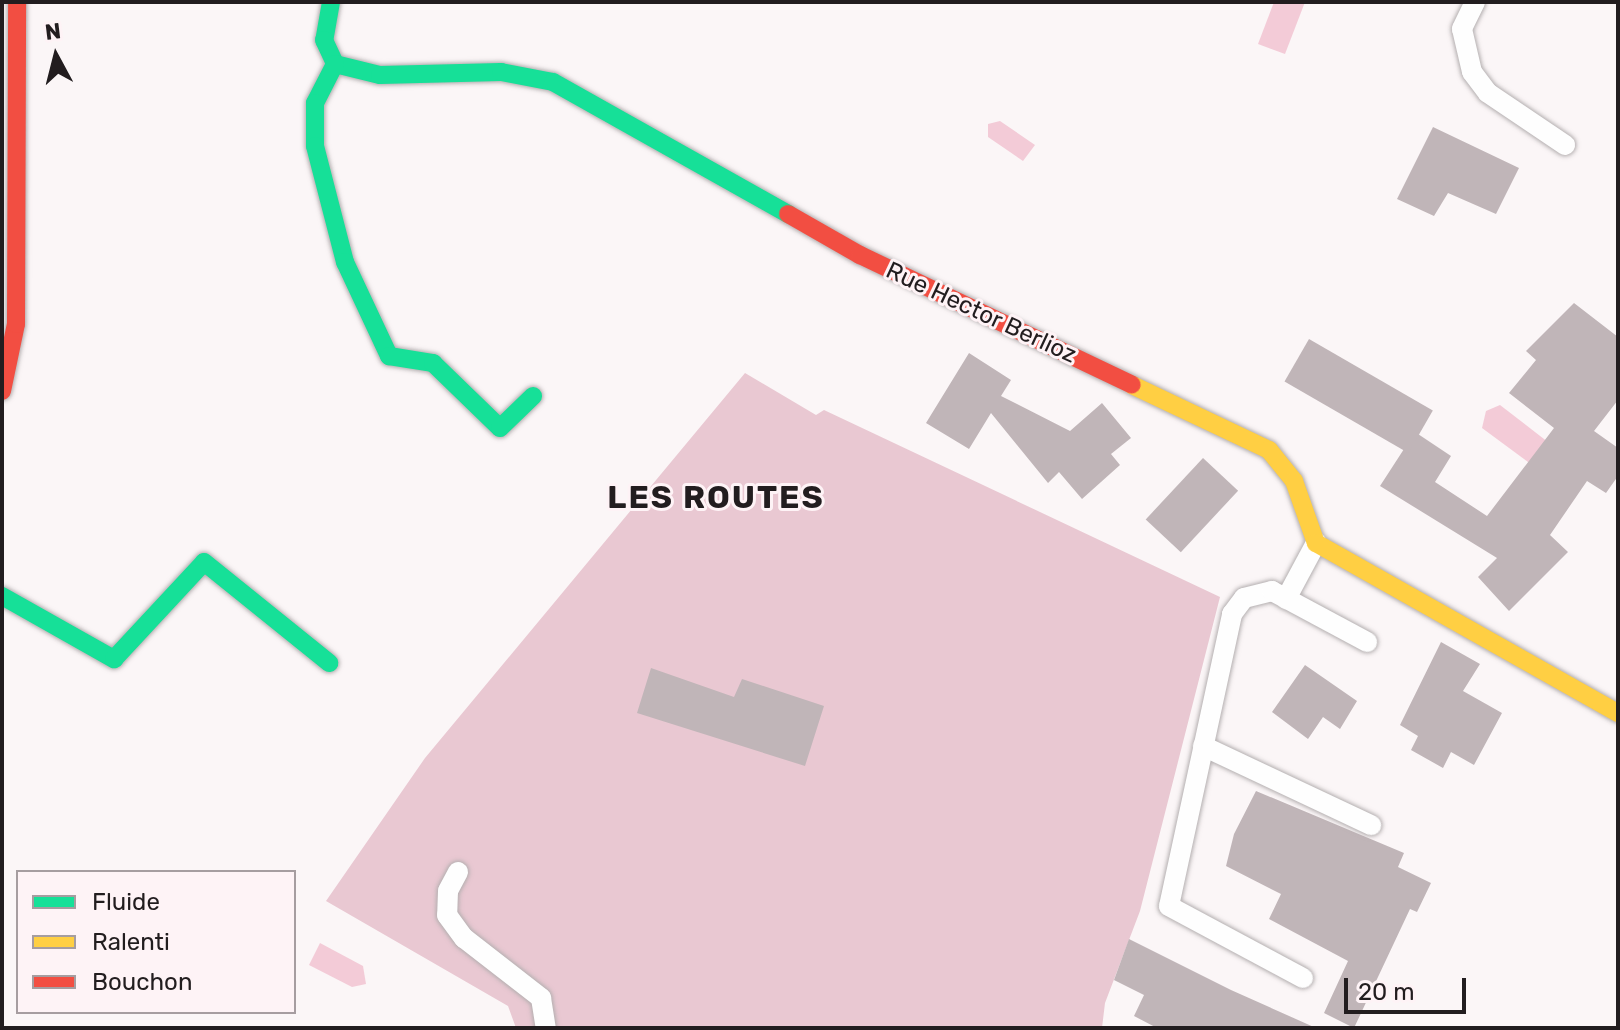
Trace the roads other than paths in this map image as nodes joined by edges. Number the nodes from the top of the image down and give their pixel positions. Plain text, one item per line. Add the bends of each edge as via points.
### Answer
1 (17, 2) edge
2 (331, 2) edge
3 (1475, 2) edge
4 (335, 64) junction
5 (1565, 145) dead end
6 (2, 391) edge
7 (533, 396) dead end
8 (1316, 543) junction
9 (2, 596) edge
10 (1286, 599) junction
11 (1367, 642) dead end
12 (329, 663) dead end
13 (1618, 713) edge
14 (1203, 746) junction
15 (1371, 825) dead end
16 (458, 872) dead end
17 (1303, 978) dead end
18 (546, 1028) edge

1 - 6 street via 16,324
2 - 4 street via 324,40
3 - 5 lane via 1462,29 1472,72 1488,93
4 - 7 street via 315,103 315,146 345,262 389,356 433,363 500,428
4 - 8 street, Rue Hector Berlioz via 380,75 501,72 553,82 860,255 1269,450 1294,481
8 - 10 lane
8 - 13 street
9 - 12 street via 114,659 204,562
10 - 11 lane
10 - 14 lane via 1272,591 1244,598 1232,614
14 - 15 lane
14 - 17 lane via 1169,906
16 - 18 lane via 448,891 447,915 464,938 541,998

